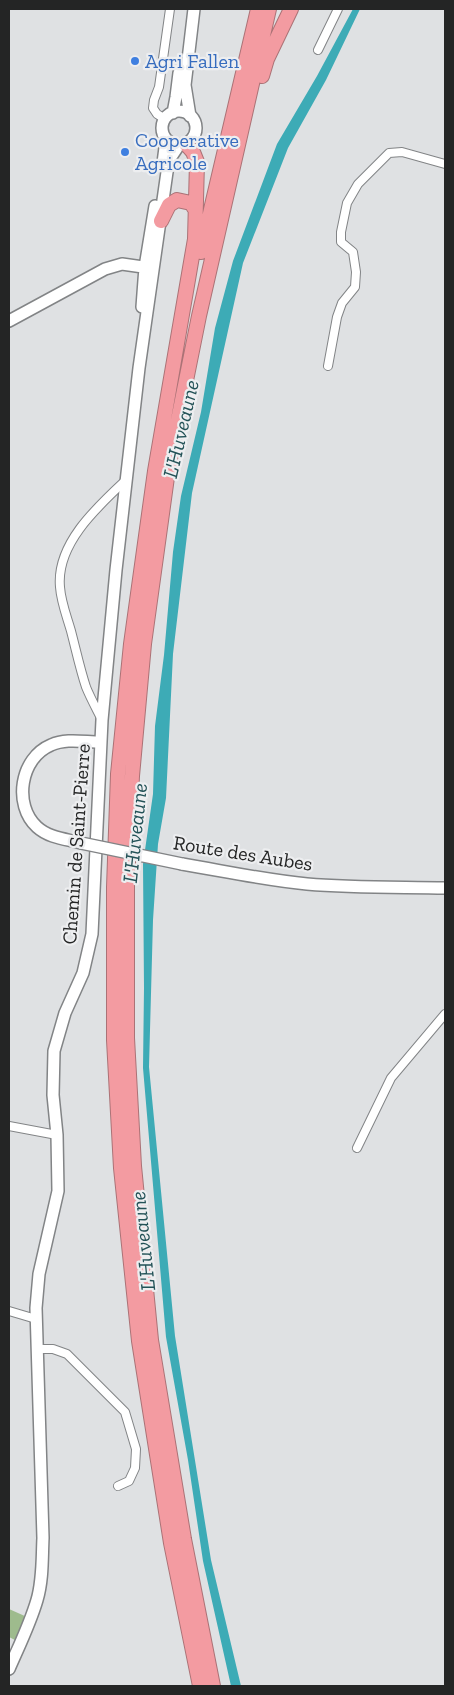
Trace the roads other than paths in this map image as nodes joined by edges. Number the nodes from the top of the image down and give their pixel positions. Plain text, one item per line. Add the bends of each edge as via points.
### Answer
1 (170, 9) edge
2 (187, 9) edge
3 (194, 9) edge
4 (258, 9) edge
5 (269, 9) edge
6 (291, 9) edge
7 (338, 9) edge
8 (318, 50) dead end
9 (169, 116) junction
10 (190, 116) junction
11 (166, 140) junction
12 (183, 144) junction
13 (445, 164) edge
14 (196, 209) junction
15 (161, 220) junction
16 (214, 248) junction
17 (150, 268) junction
18 (9, 321) edge
19 (328, 366) dead end
20 (164, 422) junction
21 (126, 480) junction
22 (102, 720) junction
23 (101, 742) junction
24 (445, 888) edge
25 (445, 1014) edge
26 (9, 1126) edge
27 (57, 1136) junction
28 (357, 1148) dead end
29 (9, 1311) edge
30 (36, 1319) junction
31 (36, 1349) junction
32 (118, 1486) dead end
33 (9, 1669) edge
34 (200, 1686) edge
35 (213, 1686) edge

1 - 9 street via 153,108 157,114
2 - 9 main road via 176,97
3 - 10 main road via 186,86
4 - 20 highway via 211,202
5 - 16 highway
6 - 16 highway via 267,59
7 - 8 street
9 - 10 main road via 182,112
9 - 11 main road via 162,128
10 - 12 main road via 195,131 191,140
11 - 12 main road via 171,144
11 - 17 main road, Chemin de Saint-Pierre
12 - 14 highway via 193,152 197,162
12 - 15 main road, Chemin de Saint-Pierre via 168,165
13 - 19 street via 402,152 389,153 358,184 347,203 341,232 341,242 353,252 355,287 342,303 337,317
14 - 15 highway via 191,203 177,200 169,205
14 - 20 highway via 195,239
15 - 17 main road, Chemin de Saint-Pierre
16 - 35 highway via 168,470 144,644 132,776 127,885 127,1048 134,1166 151,1340 184,1539
17 - 18 main road via 122,264 105,268
17 - 21 main road, Chemin de Saint-Pierre
20 - 34 highway via 132,634 118,774 114,1040 121,1168 139,1341 171,1543
21 - 22 main road, Chemin de Saint-Pierre
21 - 22 street via 76,535 68,547 60,575 60,588 80,664
22 - 23 main road, Chemin de Saint-Pierre
23 - 24 main road, Route des Aubes, bridge via 67,741 49,746 32,760 25,776 22,799 30,818 46,833 182,864 273,880 347,886
23 - 27 main road, Chemin de Saint-Pierre via 92,934 83,973 65,1013 54,1051 53,1094
25 - 28 street via 392,1078
26 - 27 street
27 - 30 main road, Chemin de Saint-Pierre via 58,1191 39,1274
29 - 30 street
30 - 31 main road, Chemin de Saint-Pierre
31 - 32 street via 53,1349 67,1354 125,1412 136,1449 135,1468 128,1481
31 - 33 main road, Chemin de Saint-Pierre via 42,1570 38,1598

